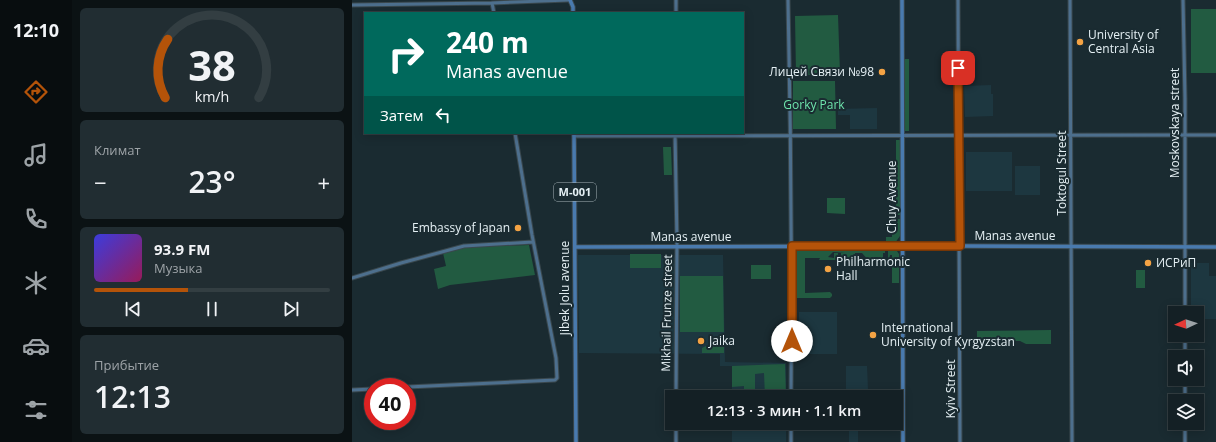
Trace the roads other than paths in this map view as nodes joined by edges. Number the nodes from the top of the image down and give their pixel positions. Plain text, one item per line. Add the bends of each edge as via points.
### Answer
1 (569, 0) edge
2 (676, 0) edge
3 (788, 0) edge
4 (902, 0) edge
5 (958, 0) edge
6 (1070, 0) edge
7 (1183, 0) edge
8 (492, 3) junction
9 (352, 5) edge
10 (494, 12) edge
11 (573, 12) edge
12 (676, 12) edge
13 (515, 134) edge
14 (574, 134) edge
15 (675, 134) edge
16 (1184, 135) junction
17 (1216, 135) edge
18 (791, 136) junction
19 (902, 136) junction
20 (959, 136) junction
21 (1072, 136) junction
22 (533, 242) junction
23 (792, 246) junction
24 (960, 246) junction
25 (1071, 246) junction
26 (1185, 246) junction
27 (677, 247) junction
28 (903, 247) junction
29 (1216, 247) edge
30 (575, 248) junction
31 (352, 278) edge
32 (1185, 306) edge
33 (416, 387) edge
34 (364, 389) edge
35 (352, 390) edge
36 (676, 390) edge
37 (791, 390) edge
38 (676, 430) edge
39 (791, 430) edge
40 (1185, 430) edge
41 (576, 442) edge
42 (676, 442) edge
43 (791, 442) edge
44 (903, 442) edge
45 (960, 442) edge
46 (1072, 442) edge
47 (1185, 442) edge

1 - 8 main road
1 - 11 main road
2 - 12 main road
3 - 18 main road
4 - 19 main road, Chuy Avenue
5 - 20 main road, Kyiv Street
6 - 21 main road, Toktogul Street
7 - 16 main road, Moskovskaya street
8 - 9 main road
8 - 10 main road
13 - 22 main road
14 - 15 main road
14 - 30 main road, Jibek Jolu avenue / М-001
15 - 18 main road
15 - 27 main road, Mikhail Frunze street
16 - 17 main road
16 - 21 main road
16 - 26 main road, Moskovskaya street
18 - 19 main road
18 - 23 main road
19 - 20 main road
19 - 28 main road, Chuy Avenue
20 - 21 main road
20 - 24 main road, Kyiv Street
21 - 25 main road, Toktogul Street
22 - 31 main road via 464,246
22 - 33 main road via 556,358 558,376 555,380
23 - 27 main road, Manas avenue
23 - 28 main road, Manas avenue
23 - 37 main road
24 - 25 main road, Manas avenue
24 - 28 main road, Manas avenue
24 - 45 main road, Kyiv Street
25 - 26 main road, Manas avenue
25 - 46 main road, Toktogul Street
26 - 29 main road, Manas avenue
26 - 32 main road, Moskovskaya street
27 - 30 main road, Manas avenue
27 - 36 main road, Mikhail Frunze street
28 - 44 main road, Chuy Avenue
30 - 41 main road, Jibek Jolu avenue / М-001
34 - 35 main road
38 - 42 main road
39 - 43 main road
40 - 47 main road

